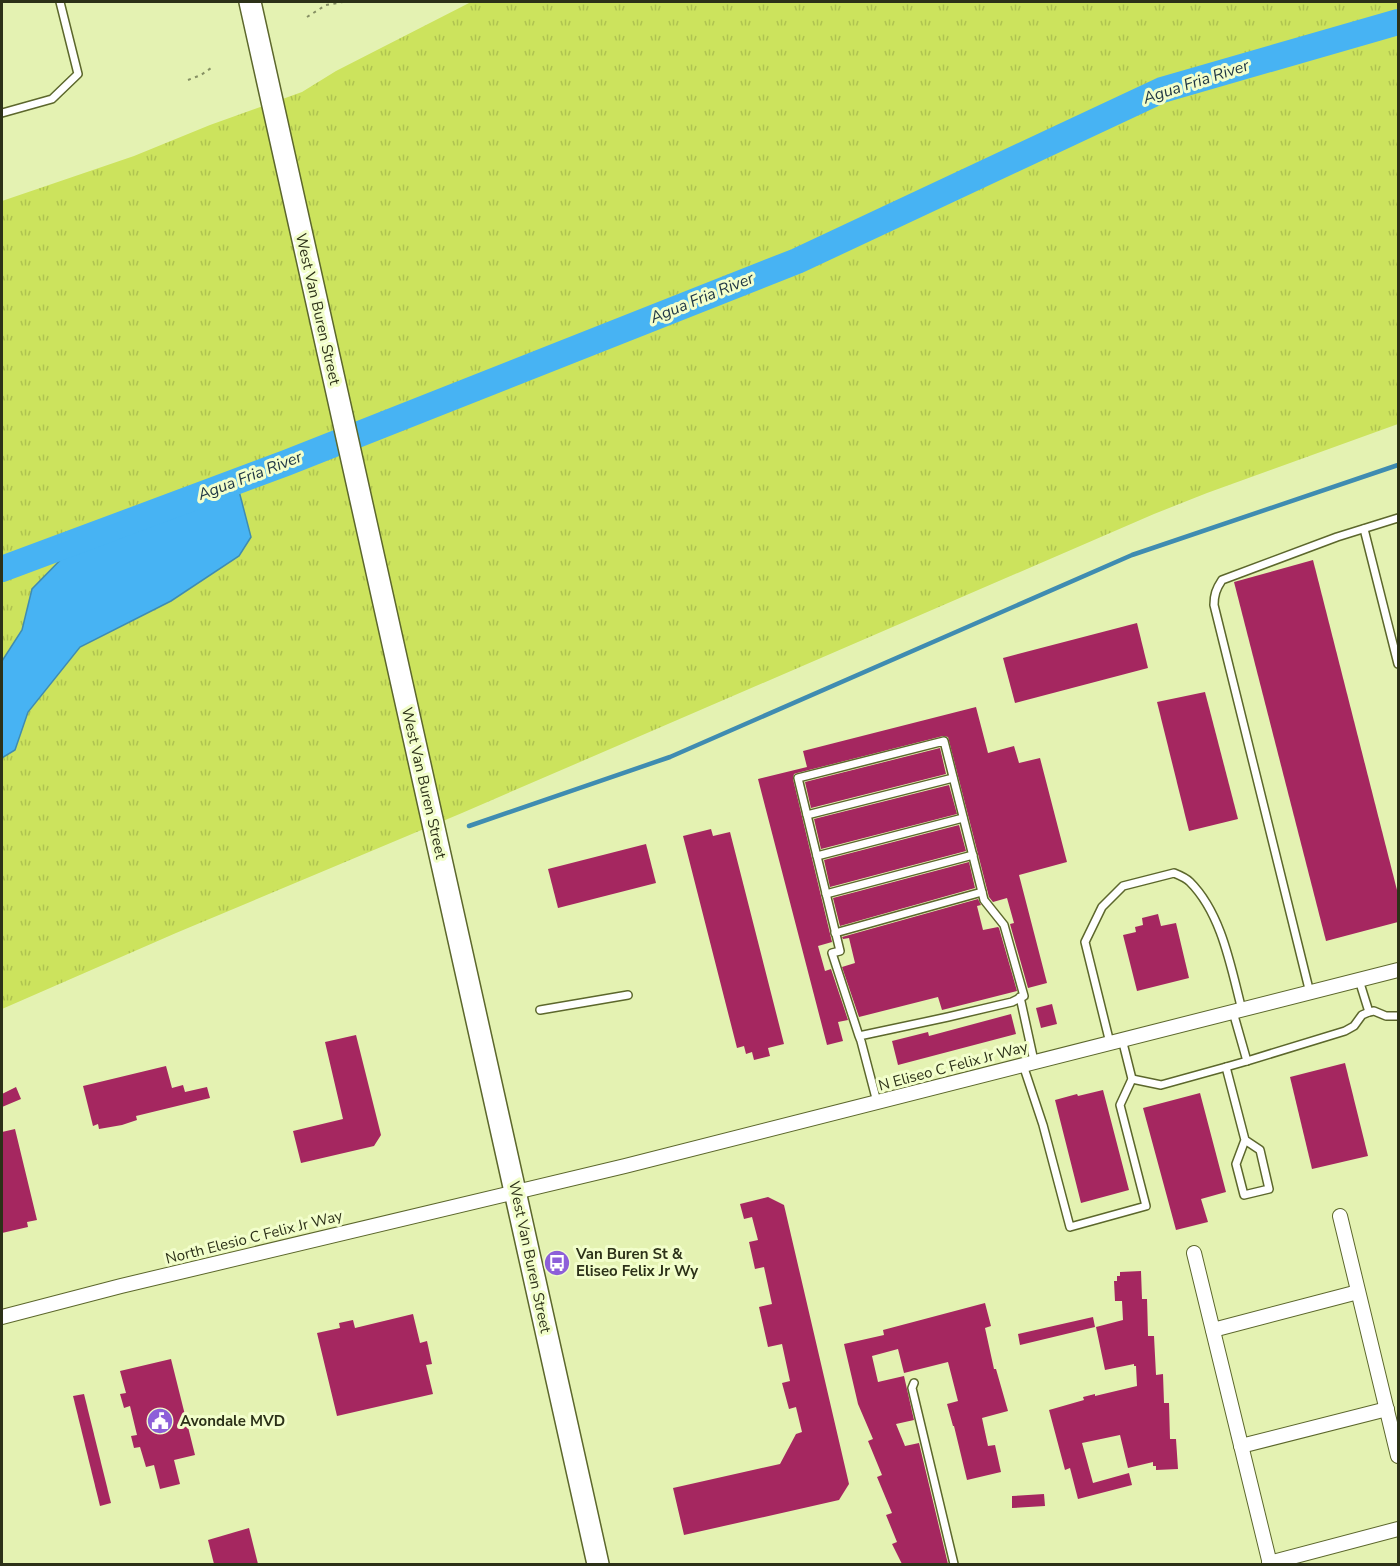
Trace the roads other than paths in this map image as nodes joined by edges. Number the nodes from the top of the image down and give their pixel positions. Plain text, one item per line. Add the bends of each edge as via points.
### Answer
1 (60, 2) edge
2 (250, 2) edge
3 (2, 113) edge
4 (1398, 518) edge
5 (1364, 529) junction
6 (1398, 664) edge
7 (953, 778) junction
8 (807, 815) junction
9 (963, 818) junction
10 (973, 855) junction
11 (817, 856) junction
12 (982, 892) junction
13 (826, 894) junction
14 (835, 933) junction
15 (1398, 970) edge
16 (1359, 980) junction
17 (1310, 993) junction
18 (628, 995) dead end
19 (1020, 997) junction
20 (540, 1010) dead end
21 (1238, 1011) junction
22 (1369, 1012) junction
23 (1398, 1016) edge
24 (859, 1036) junction
25 (1116, 1041) junction
26 (1246, 1061) junction
27 (1028, 1063) junction
28 (1226, 1067) junction
29 (1132, 1079) junction
30 (877, 1102) junction
31 (1245, 1140) junction
32 (515, 1191) junction
33 (1340, 1216) dead end
34 (1194, 1253) dead end
35 (1358, 1292) junction
36 (2, 1317) edge
37 (1213, 1330) junction
38 (914, 1383) dead end
39 (1387, 1408) junction
40 (1241, 1446) junction
41 (1398, 1456) edge
42 (1398, 1529) edge
43 (598, 1564) edge
44 (954, 1564) edge
45 (1269, 1564) edge

1 - 3 lane via 78,74 52,99
2 - 32 main road, West Van Buren Street
4 - 5 lane
5 - 6 lane
5 - 17 lane via 1222,580 1214,596
7 - 8 lane
7 - 8 lane via 944,741 798,778
7 - 9 lane
8 - 11 lane
9 - 10 lane
9 - 11 lane
10 - 12 lane
10 - 13 lane
11 - 13 lane
12 - 14 lane
12 - 19 lane via 1004,925 1024,996
13 - 14 lane
14 - 24 lane via 840,951 832,953
15 - 16 street, N Eliseo C Felix Jr Way
16 - 17 street, N Eliseo C Felix Jr Way
16 - 22 lane
17 - 21 street, N Eliseo C Felix Jr Way
18 - 20 lane
19 - 24 lane
19 - 27 lane
21 - 25 street, N Eliseo C Felix Jr Way
21 - 25 lane via 1223,939 1208,906 1189,880 1174,873 1123,886 1102,907 1085,942
21 - 26 lane
22 - 23 lane
22 - 26 lane via 1345,1031
24 - 30 lane
25 - 27 street, N Eliseo C Felix Jr Way
25 - 29 lane
26 - 28 lane
27 - 29 lane via 1070,1227 1146,1206 1120,1105
27 - 30 street, N Eliseo C Felix Jr Way
28 - 29 lane via 1161,1085
28 - 31 lane
30 - 32 street, N Eliseo C Felix Jr Way
31 - 31 lane via 1260,1150 1269,1189 1244,1195 1236,1164
32 - 36 street, North Elesio C Felix Jr Way
32 - 43 main road, West Van Buren Street
33 - 35 street
34 - 37 street
35 - 37 street
35 - 39 street
37 - 40 street
38 - 44 lane via 912,1388
39 - 40 street
39 - 41 street
40 - 45 street
42 - 45 street

